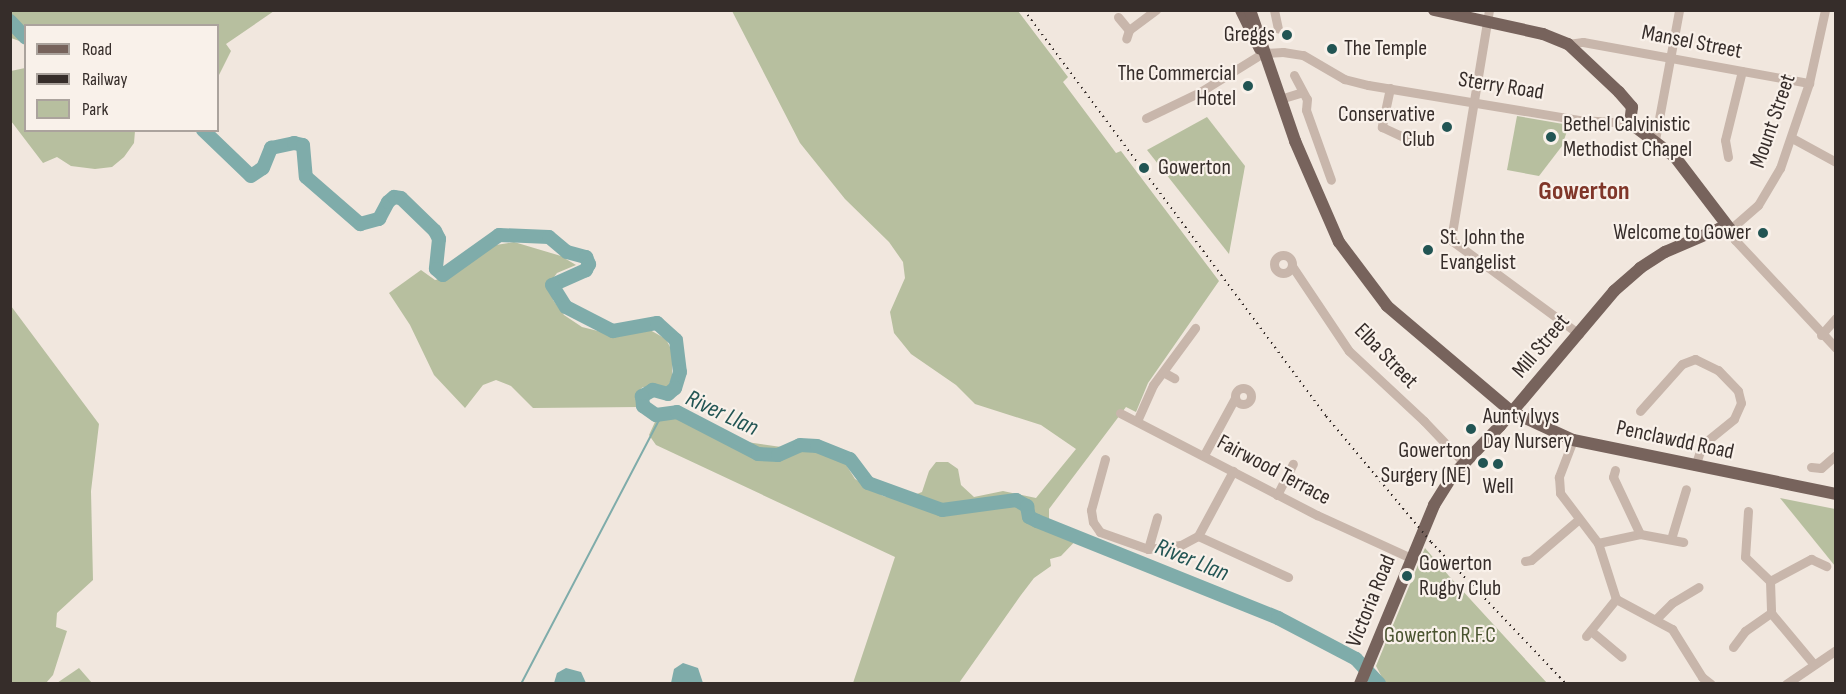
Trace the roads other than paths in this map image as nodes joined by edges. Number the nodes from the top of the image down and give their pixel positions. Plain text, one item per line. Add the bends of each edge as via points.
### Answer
1 (1156, 10) edge
2 (1240, 10) edge
3 (1250, 10) edge
4 (1434, 10) edge
5 (1489, 10) edge
6 (1679, 10) edge
7 (1825, 10) edge
8 (1146, 14) edge
9 (1118, 17) dead end
10 (1487, 23) junction
11 (1568, 45) junction
12 (1263, 53) junction
13 (1670, 57) junction
14 (1742, 71) junction
15 (1294, 75) dead end
16 (1809, 83) junction
17 (1390, 88) junction
18 (1300, 93) junction
19 (1280, 99) junction
20 (1474, 103) junction
21 (1146, 118) dead end
22 (1630, 123) junction
23 (1792, 138) junction
24 (1655, 140) junction
25 (1417, 143) dead end
26 (1728, 157) dead end
27 (1836, 162) edge
28 (1331, 180) dead end
29 (1730, 229) junction
30 (1292, 266) dead end
31 (1836, 318) edge
32 (1195, 328) dead end
33 (1579, 334) junction
34 (1821, 335) junction
35 (1836, 348) edge
36 (1163, 372) junction
37 (1174, 378) dead end
38 (1640, 393) dead end
39 (1235, 398) dead end
40 (1650, 399) junction
41 (1640, 411) dead end
42 (1120, 412) dead end
43 (1512, 412) junction
44 (1137, 421) junction
45 (1573, 440) junction
46 (1836, 454) edge
47 (1204, 455) junction
48 (1094, 462) dead end
49 (1293, 464) dead end
50 (1465, 464) junction
51 (1695, 466) junction
52 (1811, 467) dead end
53 (1233, 471) junction
54 (1611, 475) dead end
55 (1673, 494) dead end
56 (1836, 494) edge
57 (1277, 495) junction
58 (1748, 511) dead end
59 (1157, 517) dead end
60 (1579, 519) junction
61 (1736, 522) dead end
62 (1746, 523) junction
63 (1422, 534) joint
64 (1641, 534) junction
65 (1198, 536) junction
66 (1671, 539) junction
67 (1683, 542) dead end
68 (1598, 543) junction
69 (1148, 549) junction
70 (1812, 549) dead end
71 (1411, 558) junction
72 (1811, 560) junction
73 (1530, 563) dead end
74 (1826, 566) dead end
75 (1284, 572) dead end
76 (1770, 581) junction
77 (1693, 587) dead end
78 (1616, 599) junction
79 (1771, 613) junction
80 (1657, 618) junction
81 (1726, 637) dead end
82 (1836, 650) edge
83 (1622, 659) dead end
84 (1812, 662) junction
85 (1361, 680) edge
86 (1700, 680) edge
87 (1711, 684) edge
88 (1786, 684) edge

1 - 8 street
2 - 12 main road
3 - 12 main road
4 - 10 main road
5 - 10 street
6 - 13 street
7 - 16 street, Mount Street
8 - 9 street via 1128,34
10 - 11 main road via 1543,34
10 - 20 street
11 - 13 street, Mansel Street via 1583,42
11 - 22 main road via 1632,107
12 - 17 street, Sterry Road via 1296,53 1344,79
12 - 19 main road, Penclawdd Road
12 - 21 street via 1200,92
13 - 14 street, Mansel Street
13 - 24 street
14 - 16 street, Mansel Street
14 - 26 street via 1725,140
15 - 18 street
16 - 23 street, Mount Street
17 - 20 street, Sterry Road
17 - 25 street via 1382,127
18 - 19 street
18 - 28 street via 1307,99 1306,110 1321,139
19 - 43 main road, Penclawdd Road via 1339,242 1387,306
20 - 22 street, Sterry Road via 1603,123
20 - 33 street via 1452,243
22 - 24 main road
23 - 27 street
23 - 29 street, Mount Street via 1764,199
24 - 29 main road via 1675,157
29 - 33 main road, Mill Street via 1719,229 1665,252 1640,268 1614,291
29 - 34 street via 1735,240
30 - 50 street, Elba Street via 1349,351
31 - 34 street
32 - 36 street
33 - 43 main road, Mill Street
34 - 35 street
36 - 37 street
36 - 44 street
38 - 40 street
39 - 47 street
40 - 41 street
40 - 51 street via 1682,364 1695,359 1718,370 1738,391 1741,403 1734,419 1707,437
42 - 44 street, Fairwood Terrace
43 - 45 main road, Penclawdd Road
43 - 50 main road, Mill Street
44 - 47 street, Fairwood Terrace
45 - 51 main road, Penclawdd Road
45 - 60 street via 1559,477 1560,493
46 - 52 street via 1821,468
47 - 53 street, Fairwood Terrace
48 - 69 street via 1104,463 1091,510 1093,522 1100,532
49 - 57 street
50 - 63 main road, Mill Street via 1445,484
51 - 56 main road, Penclawdd Road
53 - 57 street, Fairwood Terrace
53 - 65 street
54 - 64 street
55 - 66 street via 1685,493
57 - 71 street, Fairwood Terrace
58 - 62 street
59 - 69 street
60 - 68 street
60 - 73 street
61 - 62 street
62 - 76 street via 1745,557
63 - 71 main road, Victoria Road
64 - 66 street
64 - 68 street
65 - 69 street via 1181,545
65 - 75 street
66 - 67 street
68 - 78 street
70 - 72 street
71 - 85 main road, Victoria Road
72 - 74 street
72 - 76 street
76 - 79 street
77 - 80 street
78 - 80 street
78 - 83 street via 1588,634
79 - 81 street via 1734,644
79 - 84 street
80 - 86 street via 1672,629
82 - 84 street
84 - 88 street
86 - 87 street

